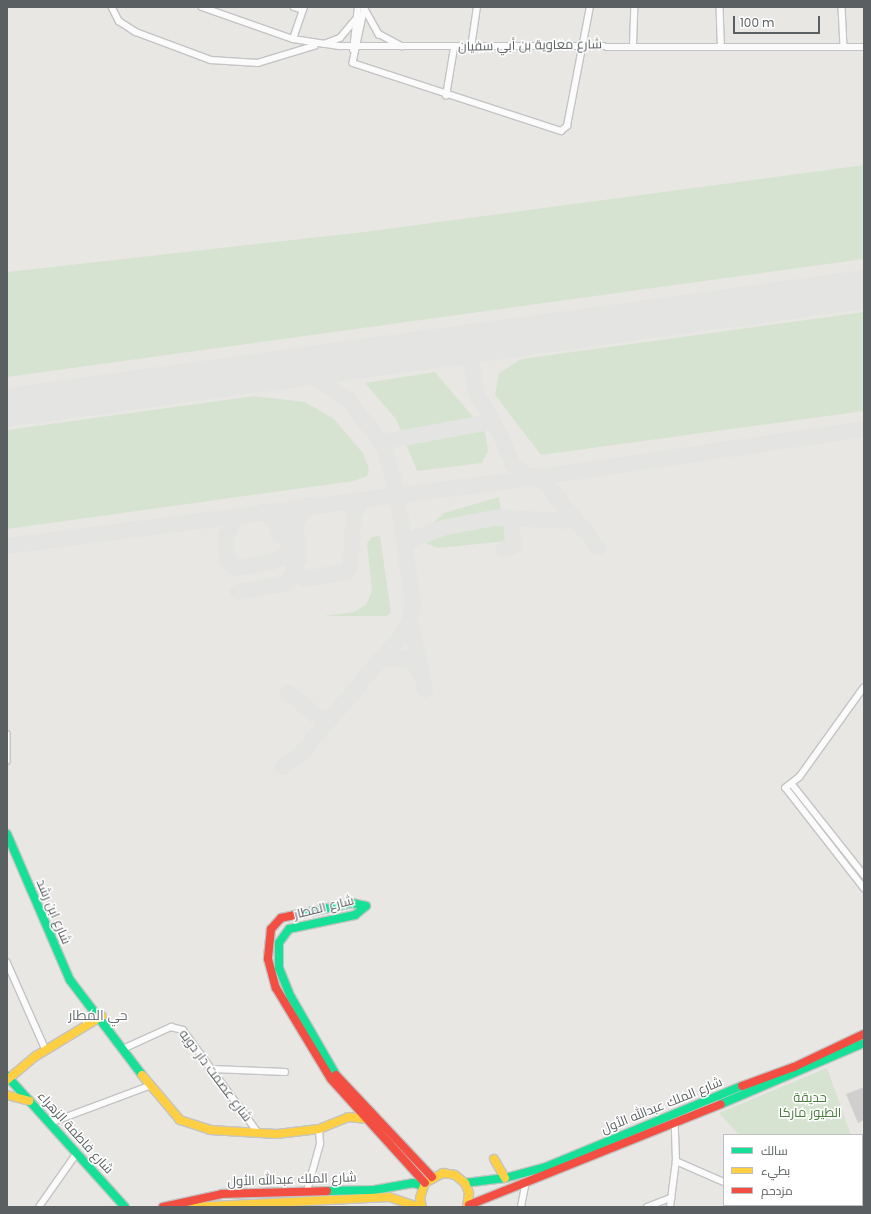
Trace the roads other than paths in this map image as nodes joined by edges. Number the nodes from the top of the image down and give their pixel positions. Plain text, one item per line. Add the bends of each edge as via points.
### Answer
1 (112, 7) edge
2 (202, 7) edge
3 (294, 7) edge
4 (358, 7) edge
5 (477, 7) edge
6 (590, 7) edge
7 (634, 7) edge
8 (720, 7) edge
9 (842, 7) edge
10 (365, 8) edge
11 (303, 9) edge
12 (356, 19) junction
13 (293, 39) junction
14 (323, 45) junction
15 (584, 45) junction
16 (633, 45) junction
17 (720, 45) junction
18 (355, 47) junction
19 (844, 47) junction
20 (864, 47) edge
21 (404, 48) junction
22 (454, 48) junction
23 (471, 48) junction
24 (446, 96) junction
25 (864, 688) edge
26 (7, 734) edge
27 (7, 761) edge
28 (792, 784) junction
29 (7, 834) edge
30 (864, 875) edge
31 (864, 888) edge
32 (277, 958) junction
33 (268, 959) junction
34 (7, 962) edge
35 (272, 981) junction
36 (285, 986) junction
37 (291, 1005) junction
38 (98, 1015) junction
39 (864, 1034) edge
40 (864, 1043) edge
41 (125, 1048) junction
42 (46, 1050) junction
43 (213, 1069) junction
44 (286, 1072) dead end
45 (8, 1078) edge
46 (149, 1086) junction
47 (7, 1095) edge
48 (32, 1102) junction
49 (368, 1119) junction
50 (50, 1123) junction
51 (675, 1123) junction
52 (319, 1129) junction
53 (258, 1132) junction
54 (77, 1153) junction
55 (494, 1159) dead end
56 (676, 1161) junction
57 (432, 1177) junction
58 (505, 1178) junction
59 (490, 1181) junction
60 (526, 1182) junction
61 (723, 1182) edge
62 (464, 1183) junction
63 (424, 1185) junction
64 (307, 1191) junction
65 (486, 1196) junction
66 (671, 1198) junction
67 (313, 1199) junction
68 (280, 1201) junction
69 (468, 1206) edge
70 (39, 1207) edge
71 (125, 1207) edge
72 (163, 1207) edge
73 (193, 1207) edge
74 (286, 1207) edge
75 (304, 1207) edge
76 (418, 1207) edge
77 (422, 1207) edge
78 (520, 1207) edge
79 (648, 1207) edge
80 (670, 1207) edge

1 - 14 street via 119,21 136,32 211,60 258,63 288,56 307,46
2 - 13 street, شارع معاوية بن أبي سفيان
3 - 11 street
4 - 12 street
5 - 23 street
6 - 15 street
7 - 16 street
8 - 17 street
9 - 19 street
10 - 18 street
10 - 21 street via 379,34
11 - 13 street
12 - 14 street via 340,38
12 - 18 street
13 - 14 street, شارع معاوية بن أبي سفيان
14 - 18 street, شارع معاوية بن أبي سفيان
15 - 16 street, شارع معاوية بن أبي سفيان
15 - 23 street, شارع معاوية بن أبي سفيان
15 - 24 street via 564,131
16 - 17 street, شارع معاوية بن أبي سفيان
17 - 19 street, شارع معاوية بن أبي سفيان
18 - 21 street, شارع معاوية بن أبي سفيان
18 - 24 street via 353,63
19 - 20 street, شارع معاوية بن أبي سفيان
21 - 22 street, شارع معاوية بن أبي سفيان
22 - 23 street, شارع معاوية بن أبي سفيان
22 - 24 street
25 - 28 street
26 - 27 street
28 - 30 street
28 - 31 street via 786,788
29 - 38 street, شارع ابن رشد via 66,973
32 - 33 street
32 - 33 street, شارع المطار via 281,937 289,929 355,915 366,906 352,903 282,918 271,929
32 - 36 street, شارع المطار
33 - 35 street, شارع المطار
34 - 42 street
35 - 36 street via 276,976
35 - 37 street, شارع المطار
36 - 37 street, شارع المطار
37 - 49 street, شارع المطار via 331,1079
37 - 57 street, شارع المطار via 340,1080
38 - 41 street, شارع ابن رشد
38 - 42 street
39 - 58 street, شارع الملك عبدالله الأول via 794,1067 680,1109 546,1167
40 - 51 street, شارع الملك عبدالله الأول
41 - 43 street, شارع عصمت دار دويه via 177,1026
41 - 46 street, شارع ابن رشد
42 - 45 street
43 - 44 street
43 - 53 street, شارع عصمت دار دويه
45 - 48 street, شارع فاطمة الزهراء
46 - 50 street
46 - 53 street via 172,1114 187,1123 210,1130
47 - 48 street
48 - 50 street, شارع فاطمة الزهراء
49 - 52 street via 348,1117
49 - 63 street, شارع المطار
50 - 54 street, شارع فاطمة الزهراء
51 - 56 street
51 - 60 street, شارع الملك عبدالله الأول
52 - 53 street
52 - 64 street via 320,1144
54 - 70 street
54 - 71 street, شارع فاطمة الزهراء
55 - 58 street
56 - 61 street
56 - 66 street
57 - 62 street via 449,1174
57 - 63 street
58 - 59 street, شارع الملك عبدالله الأول
59 - 62 street, شارع الملك عبدالله الأول
59 - 65 street
60 - 65 street, شارع الملك عبدالله الأول
60 - 78 street
62 - 69 street
63 - 64 street, شارع الملك عبدالله الأول via 413,1183 374,1190
63 - 77 street
64 - 72 street, شارع الملك عبدالله الأول via 208,1196
65 - 69 street, شارع الملك عبدالله الأول
66 - 79 street
66 - 80 street
67 - 68 street, شارع الملك عبدالله الأول
67 - 75 street
67 - 76 street, شارع الملك عبدالله الأول via 389,1197
68 - 73 street, شارع الملك عبدالله الأول
68 - 74 street

